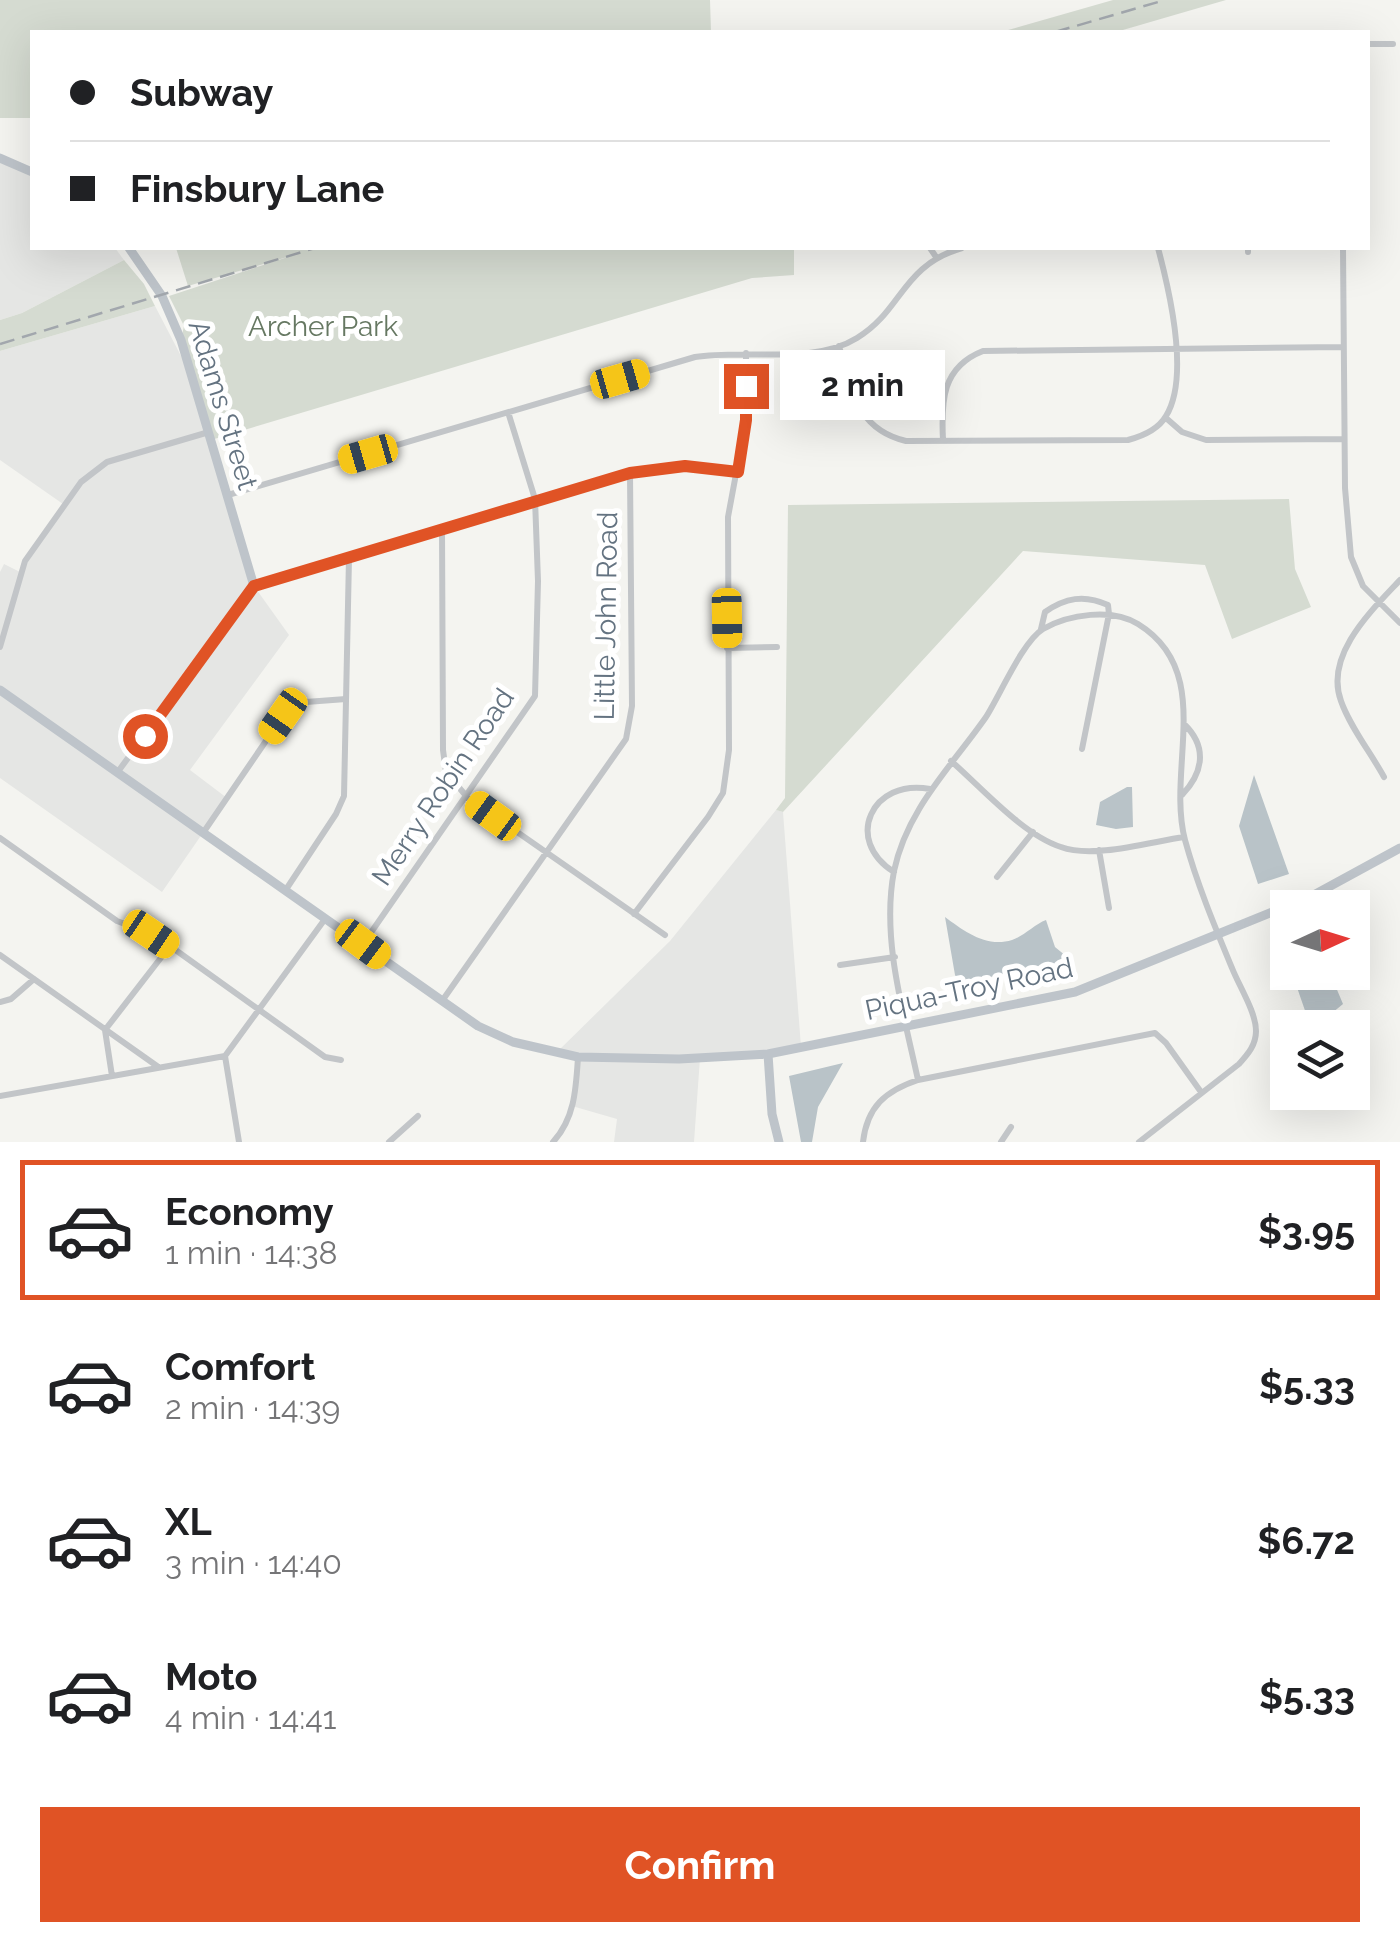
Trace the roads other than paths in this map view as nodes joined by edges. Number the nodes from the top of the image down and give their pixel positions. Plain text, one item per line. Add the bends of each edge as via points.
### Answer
1 (1370, 44) edge
2 (1393, 44) dead end
3 (0, 158) edge
4 (30, 171) edge
5 (131, 250) edge
6 (931, 250) edge
7 (956, 250) edge
8 (1159, 250) edge
9 (1343, 250) edge
10 (936, 257) junction
11 (840, 346) junction
12 (1343, 347) junction
13 (1175, 348) junction
14 (746, 353) junction
15 (508, 412) junction
16 (1166, 418) junction
17 (209, 432) junction
18 (1344, 439) junction
19 (943, 440) junction
20 (738, 472) junction
21 (630, 473) junction
22 (228, 495) junction
23 (535, 499) junction
24 (442, 530) junction
25 (349, 558) junction
26 (1400, 580) edge
27 (254, 586) junction
28 (1378, 604) junction
29 (1109, 614) junction
30 (1400, 623) edge
31 (1041, 630) junction
32 (0, 647) edge
33 (778, 647) dead end
34 (728, 648) junction
35 (0, 690) edge
36 (346, 699) junction
37 (1183, 723) junction
38 (1082, 749) dead end
39 (951, 760) junction
40 (117, 773) junction
41 (1384, 777) dead end
42 (930, 789) junction
43 (1182, 795) junction
44 (466, 797) junction
45 (1033, 832) junction
46 (202, 835) junction
47 (1184, 837) junction
48 (0, 838) edge
49 (1400, 848) edge
50 (1099, 850) junction
51 (545, 854) junction
52 (894, 872) junction
53 (998, 877) dead end
54 (284, 892) junction
55 (1108, 908) dead end
56 (634, 914) junction
57 (325, 919) junction
58 (665, 935) dead end
59 (1218, 936) junction
60 (363, 944) junction
61 (170, 946) junction
62 (0, 955) edge
63 (895, 957) junction
64 (840, 965) dead end
65 (34, 980) junction
66 (0, 1002) edge
67 (441, 1002) junction
68 (260, 1010) junction
69 (907, 1026) junction
70 (105, 1030) junction
71 (768, 1054) junction
72 (225, 1056) junction
73 (578, 1057) junction
74 (341, 1060) dead end
75 (158, 1067) junction
76 (112, 1076) junction
77 (918, 1080) junction
78 (1201, 1092) junction
79 (0, 1096) edge
80 (418, 1116) dead end
81 (1011, 1127) dead end
82 (239, 1142) edge
83 (389, 1142) edge
84 (553, 1142) edge
85 (779, 1142) edge
86 (862, 1142) edge
87 (1001, 1142) edge
88 (1138, 1142) edge

1 - 2 street
3 - 4 street
5 - 17 street, Adams Street via 174,321
6 - 10 street
7 - 10 street
8 - 13 street
9 - 12 street
10 - 11 street via 865,332
11 - 14 street
11 - 19 street via 855,400 877,430 906,441
12 - 13 street
12 - 18 street
13 - 16 street via 1175,391
13 - 19 street via 1000,348 976,354 946,386
14 - 15 street via 694,357
14 - 20 street
15 - 22 street
15 - 23 street, Merry Robin Road
16 - 18 street via 1206,440
16 - 19 street via 1128,440
17 - 22 street, Adams Street
17 - 32 street via 108,462 81,482 24,562
18 - 28 street via 1350,558
20 - 21 street via 685,466
20 - 34 street via 728,518
21 - 23 street
21 - 51 street, Little John Road via 632,706 626,739
22 - 27 street, Adams Street
23 - 24 street
23 - 44 street, Merry Robin Road via 535,696
24 - 25 street
24 - 44 street via 443,750 446,772
25 - 27 street
25 - 36 street
26 - 28 street
27 - 40 street
28 - 30 street
28 - 41 street via 1356,630 1339,678 1340,700
29 - 31 street
29 - 31 street via 1108,605 1096,600 1061,601 1045,612
29 - 37 street via 1134,621 1172,658 1183,684
29 - 38 street
31 - 39 street
33 - 34 street
34 - 56 street via 723,793
35 - 40 street, Piqua-Troy Road
36 - 46 street via 306,702 283,716
36 - 54 street via 344,796
37 - 43 street
37 - 43 street via 1200,752 1196,779
39 - 42 street
39 - 45 street
40 - 46 street, Piqua-Troy Road
42 - 52 street
42 - 52 street via 902,787 876,803 868,845
43 - 47 street
44 - 51 street
44 - 60 street, Merry Robin Road
45 - 50 street via 1062,848
45 - 53 street
46 - 54 street, Piqua-Troy Road
47 - 50 street
47 - 59 street
48 - 61 street via 117,921
49 - 59 street, Piqua-Troy Road
50 - 55 street
51 - 56 street
51 - 67 street, Little John Road
52 - 63 street
54 - 57 street, Piqua-Troy Road
56 - 58 street
57 - 60 street, Piqua-Troy Road
57 - 68 street
59 - 69 street, Piqua-Troy Road via 1075,992
59 - 78 street via 1256,1027 1249,1054
60 - 67 street, Piqua-Troy Road
61 - 68 street
61 - 70 street
62 - 65 street
63 - 64 street
63 - 69 street
65 - 66 street
65 - 70 street
67 - 73 street, Piqua-Troy Road via 513,1042
68 - 72 street
68 - 74 street via 325,1057
69 - 71 street, Piqua-Troy Road
69 - 77 street
70 - 75 street
70 - 76 street
71 - 73 street, Piqua-Troy Road
71 - 85 street
72 - 75 street
72 - 82 street
73 - 84 street via 575,1098
75 - 76 street
76 - 79 street
77 - 78 street via 1154,1032
77 - 86 street via 880,1099
78 - 88 street
80 - 83 street
81 - 87 street

